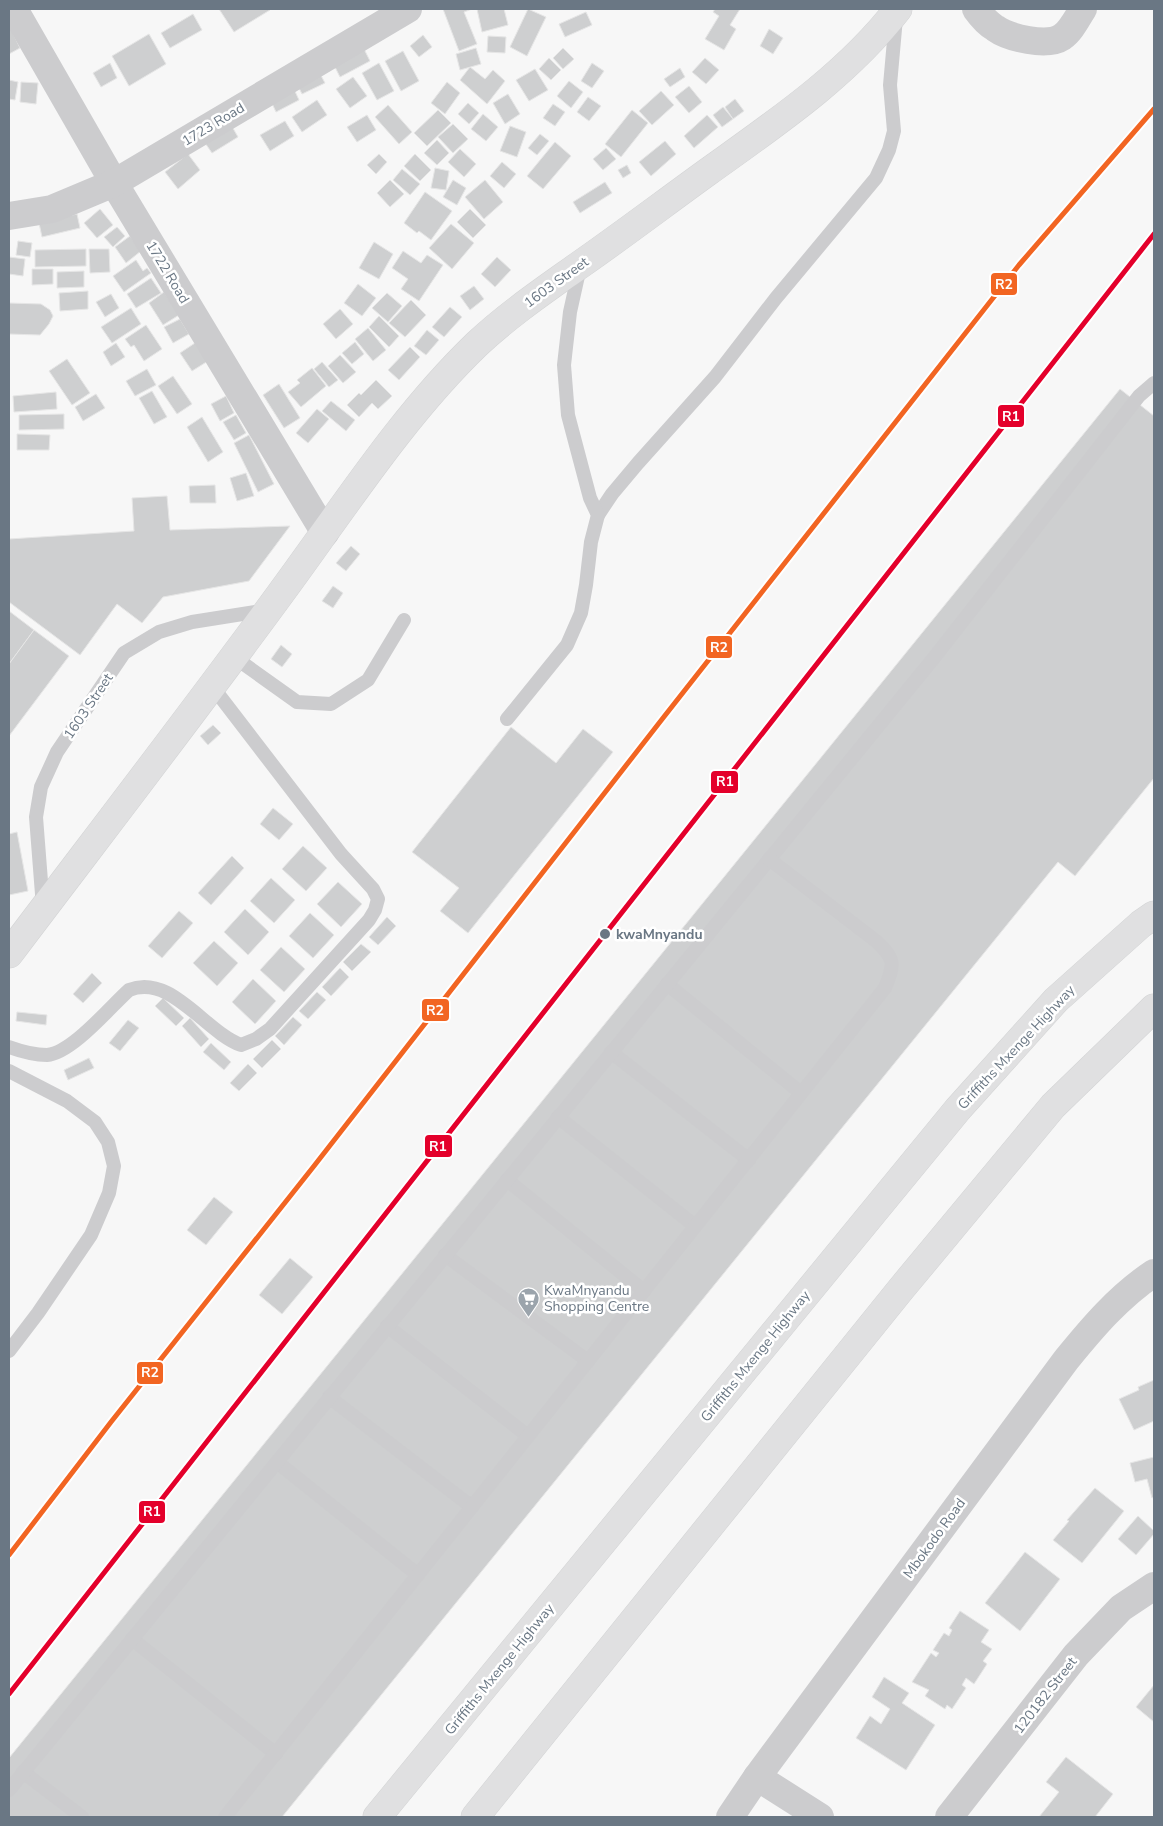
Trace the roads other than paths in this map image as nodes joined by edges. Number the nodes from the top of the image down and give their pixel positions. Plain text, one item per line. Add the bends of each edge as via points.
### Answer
1 (14, 9) edge
2 (408, 9) edge
3 (976, 9) edge
4 (1083, 9) edge
5 (897, 10) edge
6 (114, 183) junction
7 (9, 216) edge
8 (581, 264) junction
9 (1154, 383) edge
10 (598, 515) junction
11 (325, 533) junction
12 (269, 610) junction
13 (404, 620) dead end
14 (234, 657) junction
15 (212, 686) junction
16 (507, 720) dead end
17 (769, 859) junction
18 (43, 908) junction
19 (1154, 915) edge
20 (9, 954) edge
21 (666, 984) junction
22 (1154, 1008) edge
23 (9, 1047) edge
24 (611, 1052) junction
25 (9, 1071) edge
26 (801, 1093) junction
27 (558, 1117) junction
28 (749, 1160) junction
29 (507, 1180) junction
30 (695, 1226) junction
31 (445, 1255) junction
32 (1154, 1274) edge
33 (644, 1291) junction
34 (387, 1326) junction
35 (9, 1351) edge
36 (588, 1362) junction
37 (329, 1397) junction
38 (528, 1436) junction
39 (277, 1462) junction
40 (472, 1507) junction
41 (418, 1575) junction
42 (1154, 1586) edge
43 (132, 1639) junction
44 (276, 1754) junction
45 (23, 1772) junction
46 (757, 1778) junction
47 (9, 1790) edge
48 (82, 1817) edge
49 (225, 1817) edge
50 (377, 1817) edge
51 (475, 1817) edge
52 (730, 1817) edge
53 (820, 1817) edge
54 (949, 1817) edge

1 - 6 street, 1722 Road
2 - 6 street, 1723 Road
3 - 4 street via 986,21 1003,32 1029,40 1052,41 1063,37
5 - 8 street, 1603 Street via 842,69 779,120
5 - 10 lane via 890,85 894,131 876,178 715,377 612,494
6 - 7 street, 1723 Road via 52,209
6 - 11 street, 1722 Road
8 - 10 lane via 570,312 564,365 568,415 590,498
8 - 11 street, 1603 Street via 546,287 480,341 440,381 402,427
9 - 17 lane via 1139,396 933,659
10 - 16 lane via 581,613 571,637
11 - 12 street, 1603 Street
12 - 14 street, 1603 Street
12 - 18 lane, 1603 Street via 192,622 159,632 124,653 57,752 42,787 36,817
13 - 14 lane via 368,680 331,704 297,702
14 - 15 street, 1603 Street
15 - 18 street, 1603 Street
15 - 23 lane via 342,854 373,889 378,899 375,910 270,1029 241,1046 229,1041 168,993 138,986 129,990 76,1042 62,1050 47,1055
17 - 21 lane
17 - 26 lane via 876,941 889,954 892,968 885,988
18 - 20 street, 1603 Street
19 - 50 street, Griffiths Mxenge Highway via 1056,1000 958,1109
21 - 24 lane
21 - 26 lane
22 - 51 street via 1054,1106 901,1289
24 - 27 lane
24 - 28 lane
25 - 35 lane via 67,1101 94,1122 108,1142 114,1166 109,1193 91,1235
26 - 28 lane
27 - 29 lane
27 - 30 lane
28 - 30 lane
29 - 31 lane
29 - 33 lane
30 - 33 lane
31 - 34 lane
31 - 36 lane
32 - 46 street, Mbokodo Road via 1103,1316 1066,1360
33 - 36 lane
34 - 37 lane
34 - 38 lane
36 - 38 lane
37 - 39 lane
37 - 40 lane
38 - 40 lane
39 - 41 lane
39 - 43 lane
40 - 41 lane
41 - 44 lane
42 - 54 street, 120182 Street via 1121,1608 1076,1655
43 - 44 lane
43 - 45 lane
44 - 49 lane
45 - 47 lane
45 - 48 lane
46 - 52 street, Mbokodo Road
46 - 53 street

